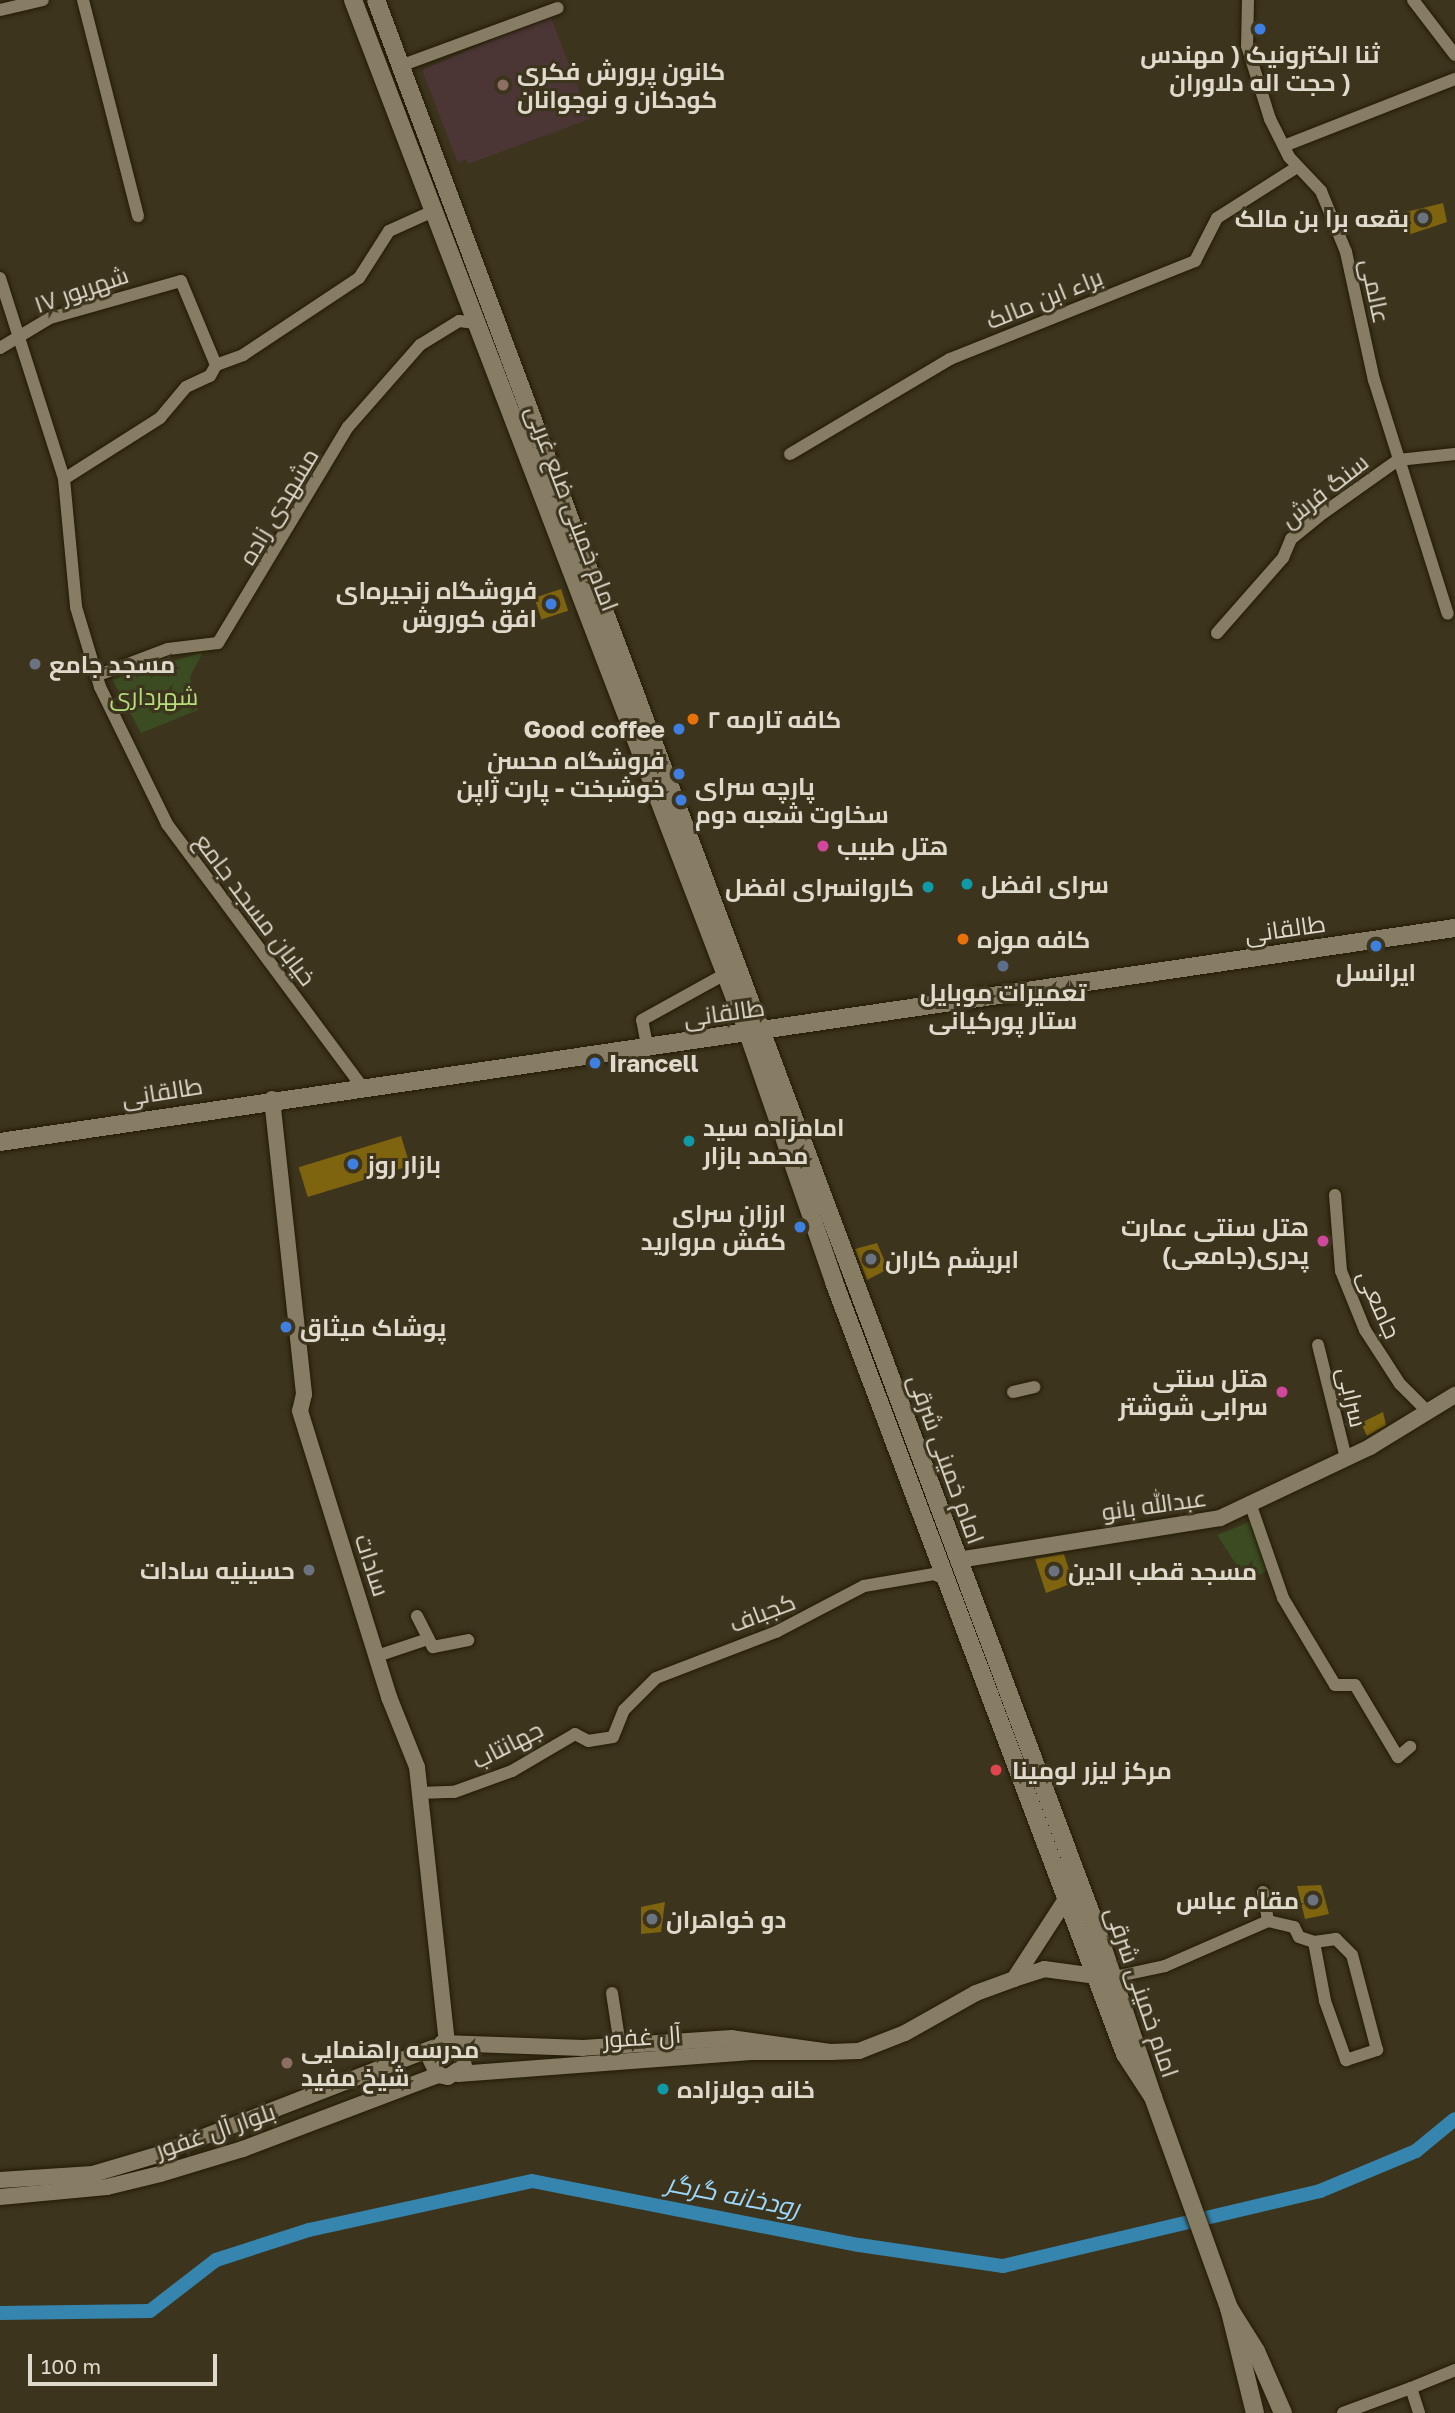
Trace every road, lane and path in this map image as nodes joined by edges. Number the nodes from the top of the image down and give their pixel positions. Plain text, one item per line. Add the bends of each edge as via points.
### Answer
1 (43, 0) edge
2 (83, 0) edge
3 (354, 0) edge
4 (376, 0) edge
5 (1248, 0) edge
6 (1413, 0) edge
7 (558, 8) dead end
8 (0, 10) edge
9 (1455, 55) edge
10 (400, 66) junction
11 (1455, 79) edge
12 (1284, 146) junction
13 (1297, 167) junction
14 (433, 211) junction
15 (138, 216) dead end
16 (0, 278) edge
17 (494, 316) junction
18 (476, 323) junction
19 (18, 338) junction
20 (0, 348) edge
21 (216, 365) junction
22 (790, 454) dead end
23 (1455, 454) edge
24 (1398, 460) junction
25 (64, 479) junction
26 (1448, 614) dead end
27 (1217, 633) dead end
28 (96, 676) junction
29 (1455, 928) edge
30 (725, 974) junction
31 (755, 1032) junction
32 (646, 1040) dead end
33 (362, 1087) junction
34 (272, 1099) junction
35 (0, 1142) edge
36 (1335, 1195) dead end
37 (1318, 1345) dead end
38 (1034, 1387) dead end
39 (1013, 1392) dead end
40 (1455, 1395) edge
41 (1428, 1412) junction
42 (1346, 1458) junction
43 (1250, 1503) junction
44 (951, 1562) junction
45 (951, 1583) junction
46 (417, 1616) dead end
47 (428, 1639) junction
48 (468, 1640) dead end
49 (380, 1655) junction
50 (613, 1737) joint
51 (1410, 1747) dead end
52 (418, 1793) junction
53 (1263, 1892) dead end
54 (1068, 1896) junction
55 (1268, 1921) junction
56 (1314, 1942) junction
57 (1106, 1977) junction
58 (1014, 1979) junction
59 (612, 1993) dead end
60 (620, 2045) junction
61 (447, 2046) junction
62 (830, 2052) junction
63 (457, 2074) junction
64 (438, 2075) junction
65 (0, 2180) edge
66 (0, 2197) edge
67 (1229, 2308) junction
68 (1455, 2371) edge
69 (1411, 2388) junction
70 (1255, 2413) edge
71 (1283, 2413) edge
72 (1343, 2413) edge
73 (1419, 2413) edge

1 - 8 street
2 - 15 street
3 - 14 main road, امام خمینی ضلع غربی
4 - 10 main road, امام خمینی ضلع غربی
5 - 12 street, عالمی via 1247,46
6 - 9 street
7 - 10 street
10 - 17 main road, امام خمینی ضلع غربی
11 - 12 street
12 - 13 street, عالمی
13 - 22 street, براء ابن مالک via 1217,218 1195,261 950,359
13 - 24 street, عالمی via 1321,191 1346,252
14 - 18 main road, امام خمینی ضلع غربی
14 - 21 street via 389,231 359,278 243,355
16 - 19 street
17 - 18 street
17 - 31 main road, امام خمینی ضلع غربی
18 - 28 street, مشهدی زاده via 459,321 420,345 348,427 218,643 168,649
18 - 30 main road, امام خمینی ضلع غربی
19 - 20 street, ۱۷ شهریور
19 - 21 street, ۱۷ شهریور via 50,318 181,281
19 - 25 street
21 - 25 street via 210,376 186,387 160,418
23 - 24 street, سنگ فرش
24 - 26 street, عالمی
24 - 27 street, سنگ فرش via 1291,539 1283,558
25 - 28 street via 76,607
28 - 33 street, خیابان مسجد جامع via 167,824
29 - 31 main road, طالقانی
30 - 31 main road, امام خمینی ضلع غربی
30 - 32 street via 642,1020
31 - 33 main road, طالقانی
31 - 44 main road, امام خمینی شرقی via 834,1282
33 - 34 main road, طالقانی
34 - 35 main road, طالقانی
34 - 49 street, سادات via 304,1394 300,1411
36 - 41 street, جامعی via 1341,1271 1365,1331 1400,1384
37 - 42 street, سرابی
38 - 39 street
40 - 41 street, عبدالله بانو
41 - 42 street, عبدالله بانو
42 - 43 street, عبدالله بانو
43 - 44 street, عبدالله بانو via 1220,1518
43 - 51 street via 1283,1598 1335,1685 1355,1685 1398,1757
44 - 45 main road, امام خمینی شرقی
44 - 57 main road, امام خمینی شرقی
45 - 50 street, کجباف via 934,1574 864,1586 776,1632 656,1678 624,1710
45 - 54 main road, امام خمینی شرقی
46 - 47 street
47 - 48 street via 433,1647
47 - 49 street
49 - 52 street, سادات via 389,1697 417,1767
50 - 52 street, جهانتاب via 588,1741 575,1734 512,1771 454,1792
52 - 61 street, سادات
53 - 55 street
54 - 57 main road, امام خمینی شرقی
54 - 58 street
55 - 56 street via 1294,1927 1299,1937
55 - 57 street via 1165,1966
56 - 56 street via 1336,1939 1352,1955 1377,2050 1346,2060 1325,2001
57 - 58 street, آل غفور via 1044,1969
57 - 67 main road, امام خمینی شرقی via 1125,2054 1153,2097
58 - 62 street, آل غفور via 859,2051
59 - 60 street
60 - 61 street, آل غفور
60 - 62 street, آل غفور via 732,2038
61 - 63 street via 465,2056
61 - 64 street via 430,2058
61 - 65 street, بلوار آل غفور via 157,2155 93,2174
62 - 63 street, آل غفور via 754,2052
63 - 64 street, آل غفور
64 - 66 street, بلوار آل غفور via 243,2149 160,2174 61,2194
67 - 70 main road
67 - 71 main road via 1256,2351
68 - 69 street
69 - 72 street
69 - 73 street

